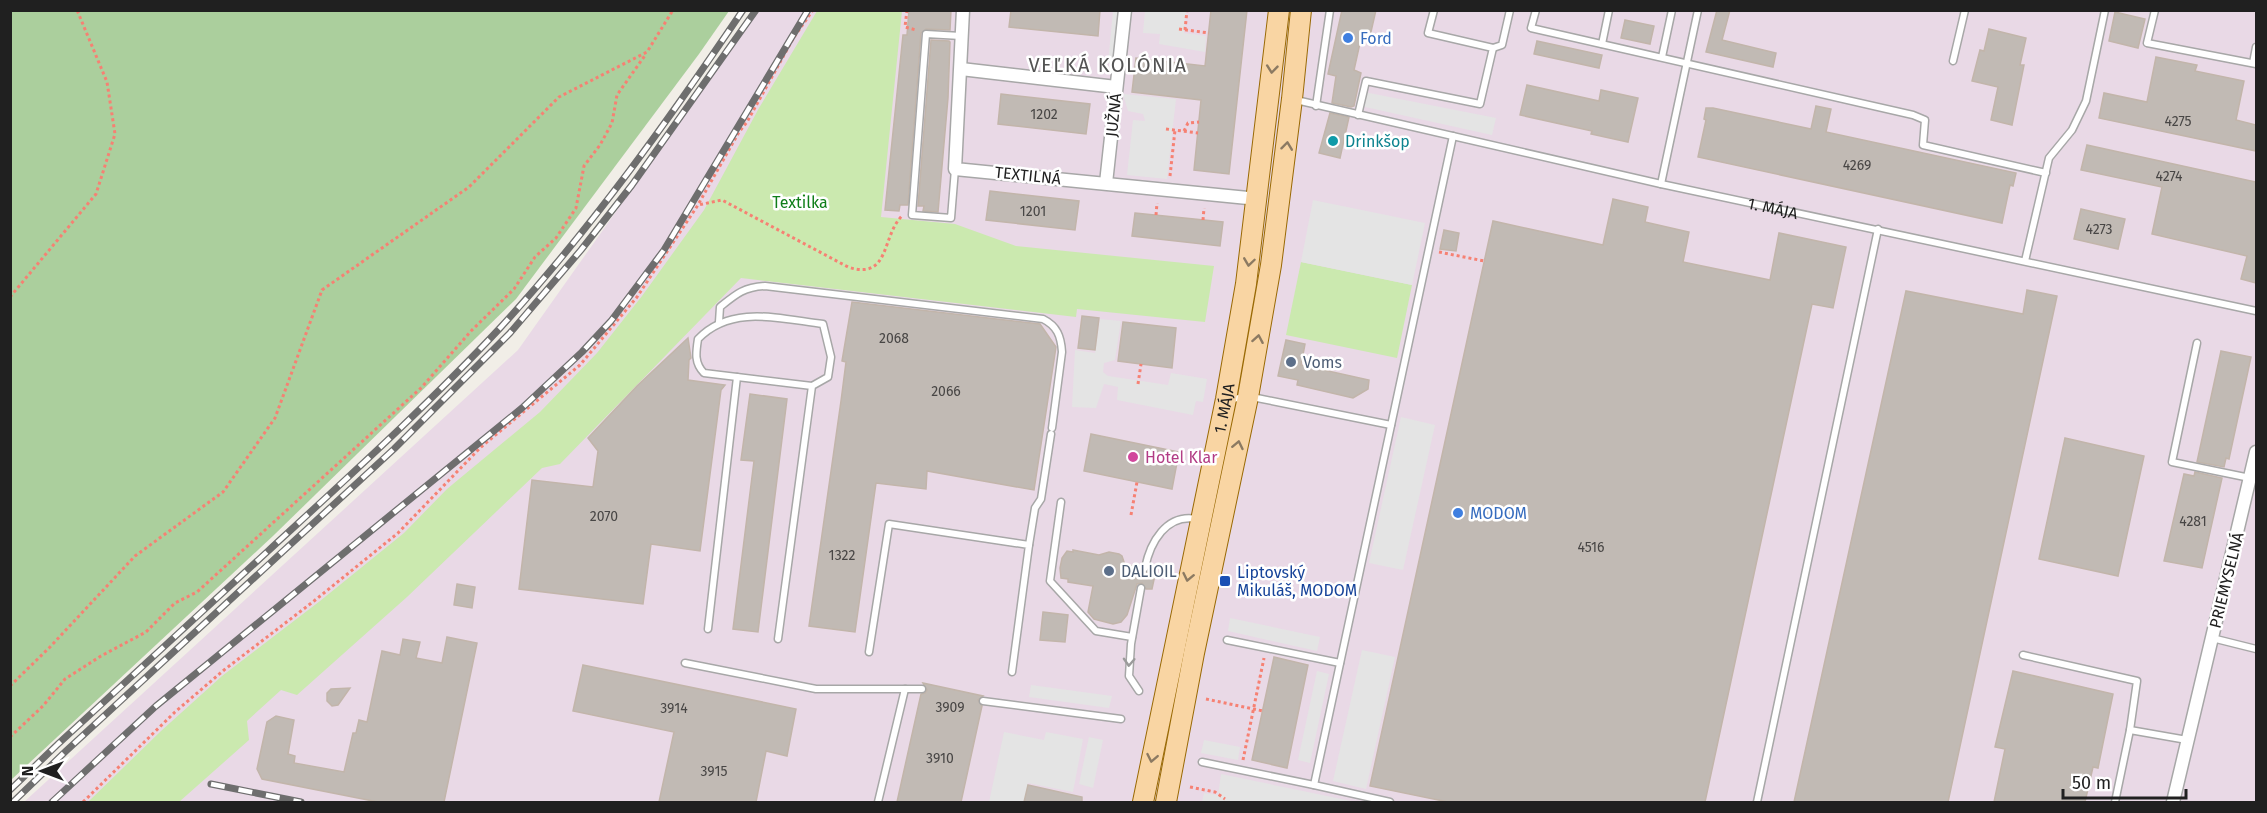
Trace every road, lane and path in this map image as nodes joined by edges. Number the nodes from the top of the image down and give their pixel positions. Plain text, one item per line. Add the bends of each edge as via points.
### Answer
1 (77, 10) edge
2 (673, 10) edge
3 (813, 10) edge
4 (907, 10) edge
5 (963, 10) edge
6 (1125, 10) edge
7 (1187, 10) edge
8 (1279, 10) edge
9 (1301, 10) edge
10 (1330, 10) edge
11 (1434, 10) edge
12 (1510, 10) edge
13 (1536, 10) edge
14 (1609, 10) edge
15 (1672, 10) edge
16 (1698, 10) edge
17 (1965, 10) edge
18 (2105, 10) edge
19 (2155, 10) edge
20 (1179, 29) dead end
21 (1185, 30) junction
22 (1209, 33) dead end
23 (926, 34) junction
24 (961, 36) junction
25 (1602, 44) junction
26 (2256, 47) edge
27 (1493, 48) junction
28 (647, 52) junction
29 (1662, 57) junction
30 (1953, 62) dead end
31 (1687, 63) junction
32 (2255, 64) edge
33 (960, 69) junction
34 (1116, 87) junction
35 (1292, 99) junction
36 (1316, 106) junction
37 (1358, 116) junction
38 (1199, 122) dead end
39 (1166, 129) dead end
40 (1175, 130) junction
41 (1184, 131) junction
42 (1198, 133) dead end
43 (1453, 136) junction
44 (955, 169) junction
45 (2046, 172) junction
46 (1106, 183) junction
47 (1661, 184) junction
48 (1168, 190) junction
49 (1258, 200) junction
50 (698, 204) junction
51 (912, 210) junction
52 (1878, 229) junction
53 (1429, 250) junction
54 (1484, 261) dead end
55 (2025, 261) junction
56 (10, 297) edge
57 (2256, 311) edge
58 (719, 322) junction
59 (2197, 343) dead end
60 (1141, 364) dead end
61 (738, 377) junction
62 (1138, 384) dead end
63 (812, 386) junction
64 (1248, 397) junction
65 (1226, 399) junction
66 (1391, 425) junction
67 (2256, 452) edge
68 (2250, 478) junction
69 (1137, 482) dead end
70 (1061, 502) dead end
71 (1131, 515) dead end
72 (1200, 520) junction
73 (1221, 523) junction
74 (1029, 545) junction
75 (1145, 568) dead end
76 (1142, 588) dead end
77 (708, 629) dead end
78 (1132, 637) junction
79 (2212, 638) junction
80 (778, 639) dead end
81 (1227, 640) dead end
82 (1267, 648) junction
83 (2256, 649) edge
84 (869, 652) dead end
85 (2023, 655) dead end
86 (685, 663) dead end
87 (1340, 663) junction
88 (1012, 672) dead end
89 (10, 686) edge
90 (905, 689) junction
91 (922, 689) dead end
92 (1139, 691) dead end
93 (1206, 699) dead end
94 (983, 701) dead end
95 (1254, 709) junction
96 (1263, 711) dead end
97 (1121, 719) dead end
98 (2130, 730) junction
99 (10, 737) edge
100 (2187, 740) junction
101 (1202, 762) dead end
102 (1241, 770) junction
103 (1314, 785) junction
104 (1190, 787) dead end
105 (1225, 799) dead end
106 (83, 802) edge
107 (878, 802) edge
108 (1143, 802) edge
109 (1166, 802) edge
110 (1390, 802) edge
111 (1757, 802) edge
112 (2115, 802) edge
113 (2173, 802) edge

1 - 56 path via 107,82 116,135 96,194
2 - 28 path
3 - 50 path
4 - 23 path via 905,27
5 - 24 street
6 - 34 street, JUŽNÁ
7 - 21 path
8 -> 49 main road, 1. MÁJA
9 - 35 main road, 1. MÁJA
10 - 36 lane
11 - 27 lane via 1428,33
12 - 27 lane via 1502,45
13 - 25 lane via 1532,28
14 - 25 lane
15 - 29 lane
16 - 31 lane
17 - 30 lane
18 - 45 lane via 2086,101 2072,130 2049,158
19 - 32 lane via 2147,43
20 - 21 path
21 - 22 path
23 - 24 lane
23 - 51 lane
24 - 33 street
25 - 29 lane
26 - 32 lane
27 - 37 lane via 1480,104 1366,81
28 - 89 path via 559,97 469,187 322,290 274,418 223,492 135,555
28 - 99 path via 617,95 612,123 584,166 576,208 514,289 422,387 197,592 175,603 146,632 65,679
29 - 31 lane
31 - 45 lane via 1913,115 1925,120 1923,146
31 - 47 lane
33 - 34 street
33 - 44 street
34 - 46 street, JUŽNÁ
35 - 36 lane, 1. MÁJA
64 -> 35 main road, 1. MÁJA
36 - 37 lane, 1. MÁJA
37 - 43 lane, 1. MÁJA
38 - 41 path via 1188,123
39 - 40 path
40 - 41 path
40 - 48 path
41 - 42 path
43 - 47 lane, 1. MÁJA
43 - 53 lane
44 - 46 street, TEXTILNÁ
44 - 51 lane via 951,218 912,215
45 - 55 lane
46 - 48 street, TEXTILNÁ
47 - 52 lane, 1. MÁJA
48 - 49 street, TEXTILNÁ
49 -> 65 main road, 1. MÁJA
50 - 51 path via 722,200 848,267 864,270 879,262 899,218
50 - 106 path via 637,297 580,365 481,447 398,533 175,712
52 - 55 lane, 1. MÁJA
52 - 111 lane
53 - 54 path
53 - 66 lane
55 - 57 lane, 1. MÁJA
58 - 61 lane via 698,339 698,367 704,373
58 - 63 lane via 747,315 823,324 831,357 828,377
58 - 74 lane via 720,307 736,294 750,287 765,286 1051,323 1058,331 1062,352 1041,499 1035,508
59 - 68 lane via 2172,462
60 - 62 path
61 - 63 lane
61 - 77 lane
63 - 80 lane
64 - 65 lane
64 - 66 lane
73 -> 64 main road, 1. MÁJA
65 - 72 main road, 1. MÁJA
66 - 87 lane
67 - 68 street, PRIEMYSELNÁ
68 - 79 street, PRIEMYSELNÁ
69 - 71 path
70 - 78 lane via 1050,581 1096,631
72 - 73 lane
72 - 75 lane via 1178,520 1158,535 1149,548
72 -> 108 main road, 1. MÁJA
73 - 109 main road, 1. MÁJA
74 - 84 lane via 889,524
74 - 88 lane
76 - 78 lane
78 -> 92 lane via 1129,676
79 - 83 lane, PRIEMYSELNÁ
79 - 100 street, PRIEMYSELNÁ
81 - 82 lane
82 - 87 lane
82 - 95 path
85 - 98 lane via 2137,681
86 - 90 lane via 816,689
87 - 103 lane
90 - 91 lane
90 - 107 lane
93 - 95 path
94 - 97 lane
95 - 96 path
95 - 102 path
98 - 100 lane
98 - 112 lane
100 - 113 street, PRIEMYSELNÁ
101 - 102 lane
102 - 103 lane
103 - 110 lane
104 - 105 path via 1215,792

